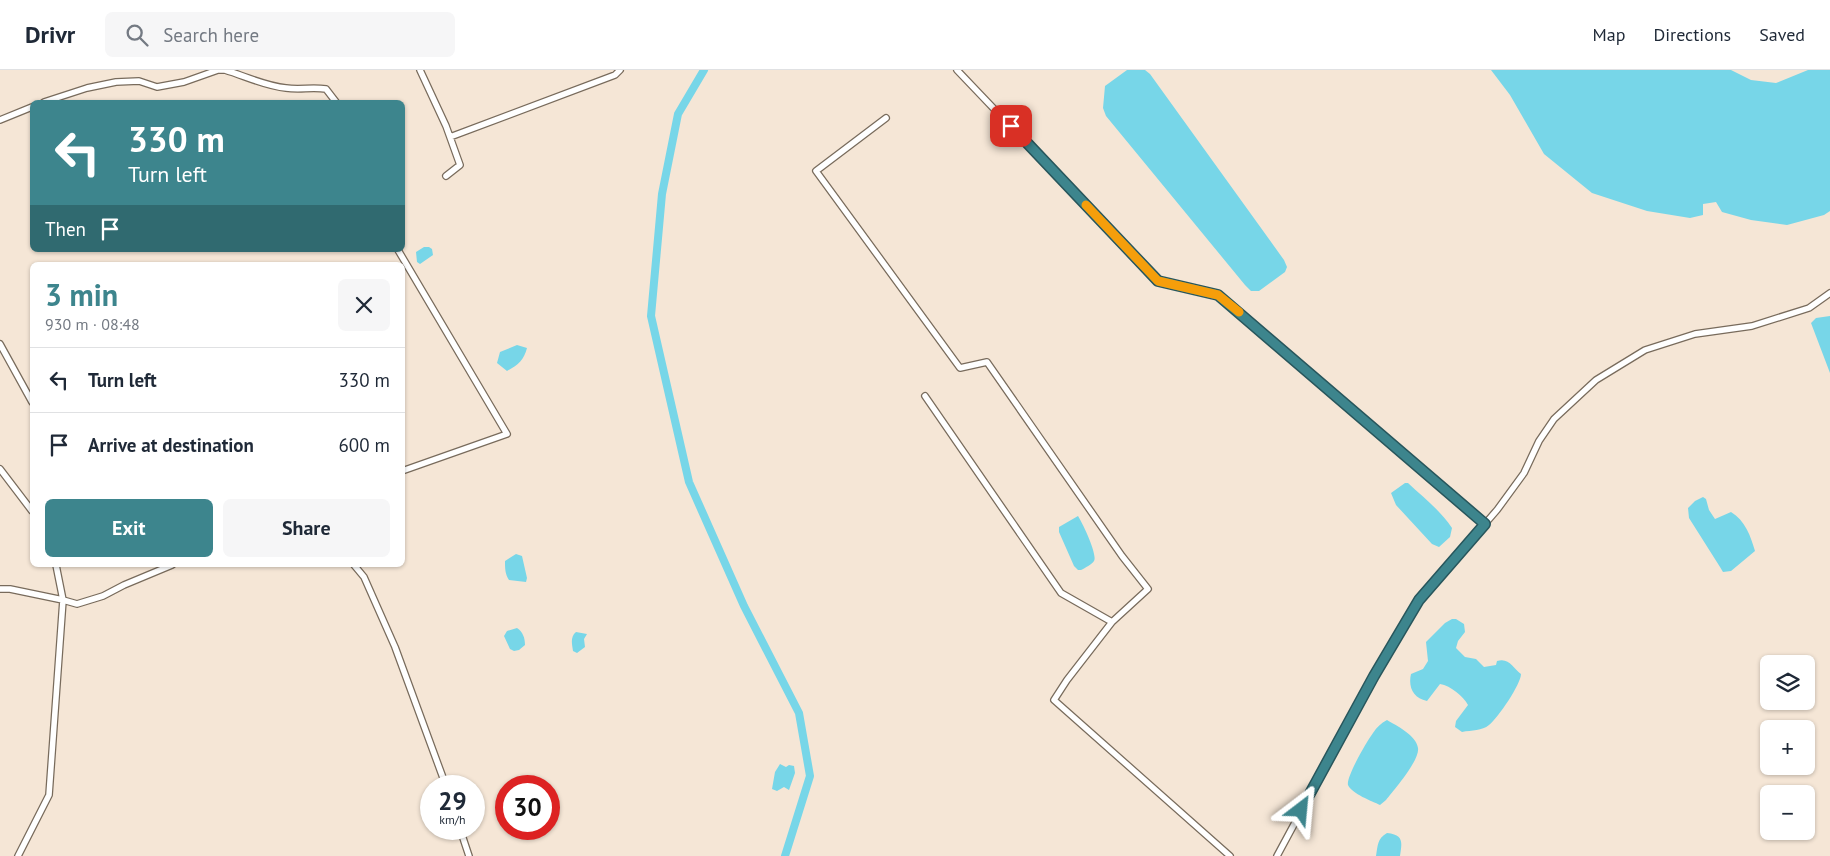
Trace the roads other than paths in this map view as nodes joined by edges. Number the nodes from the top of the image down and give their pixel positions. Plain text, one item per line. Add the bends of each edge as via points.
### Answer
1 (420, 70) edge
2 (620, 70) edge
3 (957, 70) edge
4 (50, 100) edge
5 (334, 100) edge
6 (30, 108) edge
7 (886, 118) dead end
8 (0, 120) edge
9 (450, 137) junction
10 (446, 176) dead end
11 (399, 252) edge
12 (1830, 293) edge
13 (0, 344) edge
14 (925, 396) dead end
15 (30, 398) edge
16 (0, 469) edge
17 (405, 470) edge
18 (30, 508) edge
19 (1485, 524) junction
20 (56, 567) edge
21 (167, 567) edge
22 (356, 567) edge
23 (0, 589) edge
24 (63, 600) junction
25 (1112, 622) junction
26 (443, 775) edge
27 (464, 840) edge
28 (18, 856) edge
29 (469, 856) edge
30 (1230, 856) edge
31 (1276, 856) edge

1 - 9 street
2 - 9 street
3 - 19 street via 1158,281 1218,295
4 - 5 street via 116,82 139,81 157,87 218,70 288,89 326,89
6 - 8 street
7 - 25 street via 816,170 960,368 988,362 1148,590
9 - 10 street via 460,165
11 - 17 street via 507,434
12 - 19 street via 1809,308 1752,326 1695,334 1644,350 1596,380 1554,419 1524,473
13 - 15 street
14 - 25 street via 1061,593
16 - 18 street
19 - 31 street via 1419,600
20 - 24 street
21 - 24 street via 103,596 77,604
22 - 26 street via 364,577 395,647
23 - 24 street
24 - 28 street via 49,795
25 - 30 street via 1054,700
27 - 29 street

